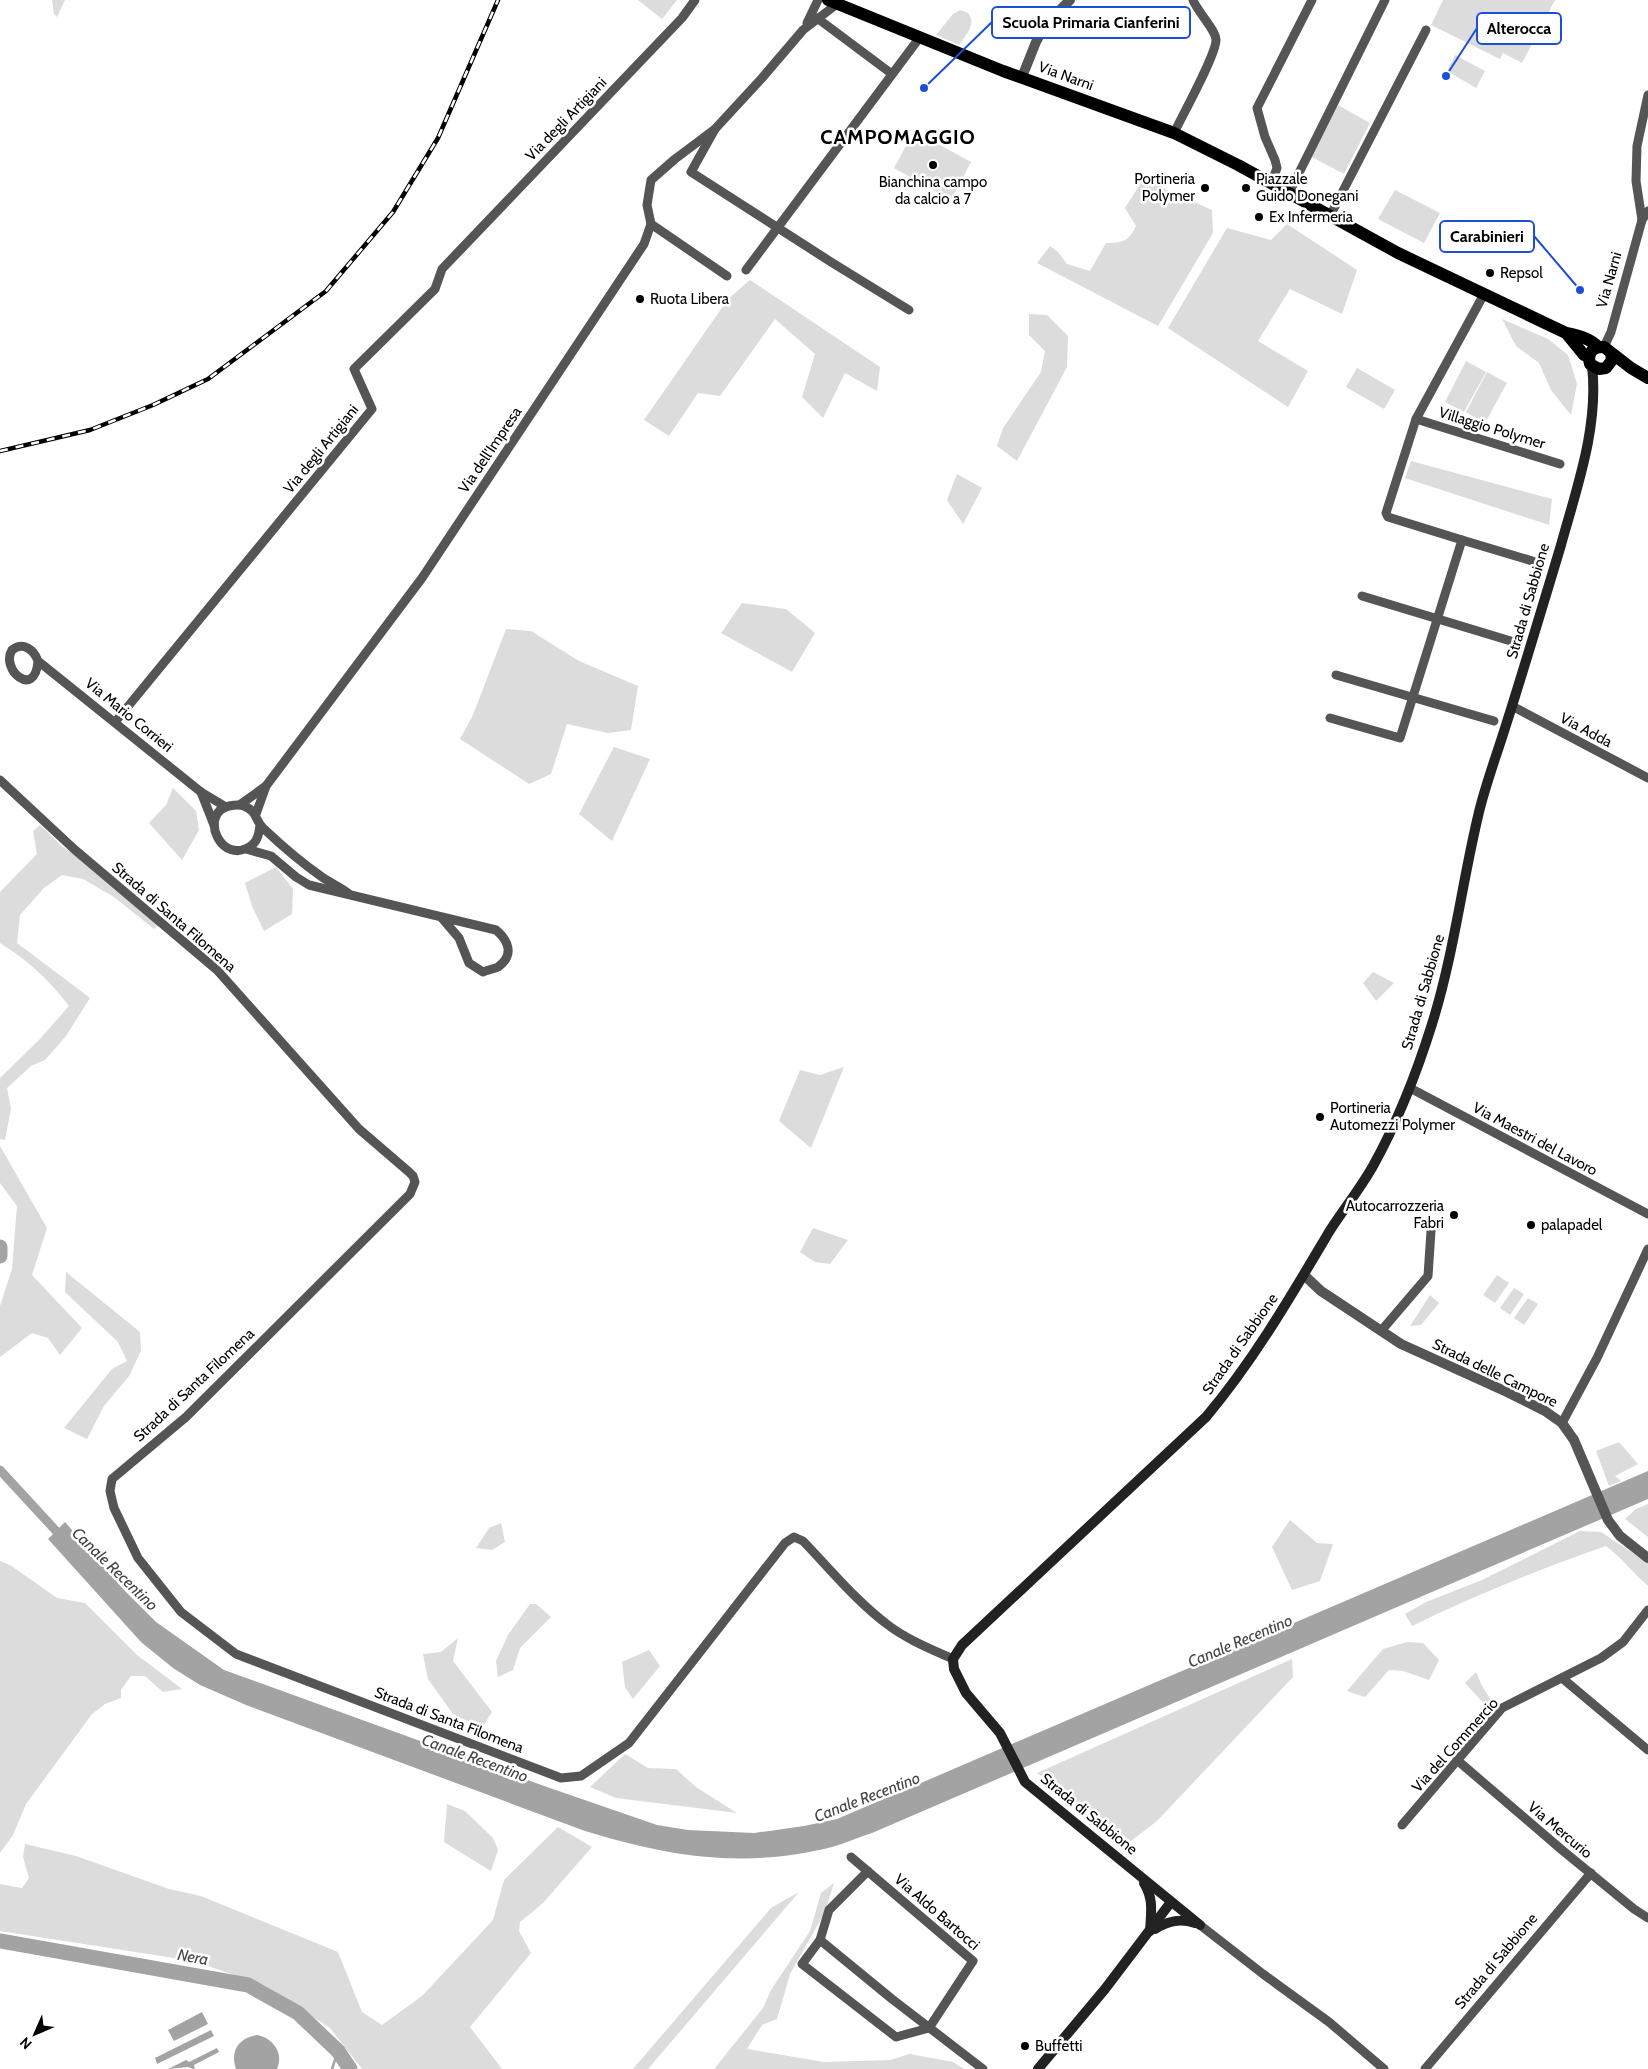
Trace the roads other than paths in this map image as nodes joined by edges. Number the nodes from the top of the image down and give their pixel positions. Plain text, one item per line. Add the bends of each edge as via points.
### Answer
1 (695, 0) edge
2 (818, 0) edge
3 (1070, 0) edge
4 (1192, 0) edge
5 (1312, 0) edge
6 (1386, 0) edge
7 (832, 2) edge
8 (817, 18) junction
9 (803, 30) junction
10 (1426, 30) dead end
11 (920, 37) junction
12 (892, 74) junction
13 (1022, 77) junction
14 (1648, 95) edge
15 (715, 130) junction
16 (1174, 133) junction
17 (1271, 184) junction
18 (1289, 193) junction
19 (1648, 211) edge
20 (1330, 216) junction
21 (1642, 220) junction
22 (650, 224) junction
23 (778, 228) junction
24 (746, 270) dead end
25 (727, 276) dead end
26 (1484, 294) junction
27 (909, 310) dead end
28 (1566, 333) junction
29 (1606, 356) junction
30 (1591, 362) junction
31 (1648, 378) edge
32 (1594, 387) junction
33 (1416, 418) junction
34 (1560, 464) dead end
35 (1462, 540) junction
36 (1539, 563) dead end
37 (1362, 596) dead end
38 (1437, 619) junction
39 (1514, 642) dead end
40 (38, 661) dead end
41 (1336, 674) dead end
42 (1413, 697) junction
43 (1512, 706) junction
44 (1330, 718) dead end
45 (116, 721) junction
46 (1494, 721) dead end
47 (1648, 778) edge
48 (0, 780) edge
49 (266, 786) junction
50 (201, 792) junction
51 (241, 804) junction
52 (226, 806) junction
53 (256, 814) junction
54 (214, 825) junction
55 (260, 825) junction
56 (246, 849) junction
57 (304, 863) junction
58 (296, 877) junction
59 (348, 893) junction
60 (441, 917) junction
61 (1410, 1088) junction
62 (1648, 1214) edge
63 (1431, 1231) dead end
64 (1648, 1249) edge
65 (1304, 1276) junction
66 (1381, 1331) junction
67 (1562, 1423) junction
68 (1648, 1558) edge
69 (1648, 1610) edge
70 (953, 1659) junction
71 (1562, 1678) junction
72 (1648, 1750) edge
73 (1457, 1760) junction
74 (1402, 1825) dead end
75 (851, 1857) dead end
76 (868, 1871) junction
77 (1138, 1873) junction
78 (1591, 1873) junction
79 (1171, 1902) junction
80 (1648, 1918) edge
81 (1200, 1925) junction
82 (1150, 1932) junction
83 (820, 1940) junction
84 (929, 2028) junction
85 (983, 2069) edge
86 (1038, 2069) edge
87 (1384, 2069) edge
88 (1425, 2069) edge

1 - 45 street, Via degli Artigiani via 682,18 442,269 435,289 354,369 372,409
2 - 9 street
3 - 13 street via 1045,25
4 - 16 street via 1216,41
5 - 17 street via 1257,108 1277,168
6 - 18 street
7 - 8 street
7 - 11 main road, Via Narni
8 - 9 street
8 - 12 street
9 - 15 street
10 - 20 street
11 - 12 street
11 - 13 main road, Via Narni
12 - 23 street
13 - 16 main road, Via Narni
14 - 21 street, Via Narni via 1637,146 1636,180
15 - 22 street, Via dell'Impresa via 651,180
15 - 23 street via 691,172
16 - 17 main road, Via Narni
17 - 18 main road, Via Narni
18 - 20 main road, Via Narni
19 - 21 street, Via Narni
20 - 26 main road, Via Narni
21 - 29 street, Via Narni
22 - 25 street
22 - 49 street, Via dell'Impresa via 644,244 422,578
23 - 24 street
23 - 27 street
26 - 28 main road, Via Narni
26 - 33 street, Villaggio Polymer
28 - 29 main road, Via Narni via 1594,342
28 - 30 main road, Via Narni
29 - 30 main road via 1592,351
29 - 30 main road via 1599,370
29 - 31 main road, Via Narni
29 - 32 main road, Strada di Sabbione
30 - 32 main road, Strada di Sabbione
32 - 43 main road, Strada di Sabbione via 1585,457
33 - 34 street, Villaggio Polymer
33 - 35 street, Villaggio Polymer via 1386,513 1388,518
35 - 36 street, Villaggio Polymer
35 - 38 street
37 - 38 street
38 - 39 street
38 - 42 street
40 - 45 street, Via Mario Corrieri
41 - 42 street
42 - 44 street via 1400,738
42 - 46 street
43 - 47 street, Via Adda
43 - 61 main road, Strada di Sabbione via 1479,810 1450,955 1433,1021
45 - 50 street, Via Mario Corrieri
48 - 70 street, Strada di Santa Filomena via 74,849 217,970 359,1129 409,1172 415,1182 410,1194 186,1417 112,1479 110,1491 114,1508 138,1558 181,1612 236,1654 561,1778 580,1776 628,1743 785,1542 794,1537 803,1541 888,1625
49 - 51 street, Via dell'Impresa
49 - 53 street, Via dell'Impresa
50 - 52 street, Via Mario Corrieri
50 - 54 street, Via Mario Corrieri
51 - 52 street
51 - 53 street
52 - 54 street
53 - 55 street, Via Mario Corrieri
54 - 56 street, Via Mario Corrieri via 223,846 234,850
55 - 56 street via 259,835
55 - 57 street, Via Mario Corrieri
56 - 58 street, Via Mario Corrieri via 271,856
57 - 58 street
57 - 59 street, Via Mario Corrieri
58 - 59 street, Via Mario Corrieri via 310,885 340,894
59 - 60 street, Via Mario Corrieri
60 - 60 street, Via Mario Corrieri via 459,938 469,963 483,972 498,967 507,957 509,945 496,930
61 - 62 street, Via Maestri del Lavoro
61 - 65 main road, Strada di Sabbione via 1372,1168
63 - 66 street via 1428,1276
64 - 67 street via 1597,1358
65 - 66 street, Strada delle Campore
65 - 70 main road, Strada di Sabbione via 1242,1372 1206,1417 962,1645
66 - 67 street, Strada delle Campore via 1401,1344 1545,1411
67 - 68 street, Strada delle Campore via 1574,1440 1608,1520 1620,1536
69 - 71 street, Via del Commercio via 1623,1642 1601,1658
70 - 77 main road, Strada di Sabbione via 954,1669 966,1693 1004,1740 1025,1782
71 - 72 street
71 - 73 street, Via del Commercio via 1502,1708
73 - 74 street, Via del Commercio
73 - 78 street, Via Mercurio
75 - 76 street, Via Aldo Bartocci
76 - 83 street via 829,1910
76 - 84 street, Via Aldo Bartocci via 973,1961
77 - 79 main road, Strada di Sabbione
77 - 82 main road via 1150,1893
78 - 80 street, Via Mercurio
78 - 88 street, Strada di Sabbione
79 - 81 main road, Strada di Sabbione
79 - 82 main road
81 - 82 main road via 1183,1919 1162,1924
81 - 87 street, Strada di Sabbione via 1329,2022
82 - 86 main road
83 - 84 street
83 - 84 street via 802,1964 896,2036
84 - 85 street

